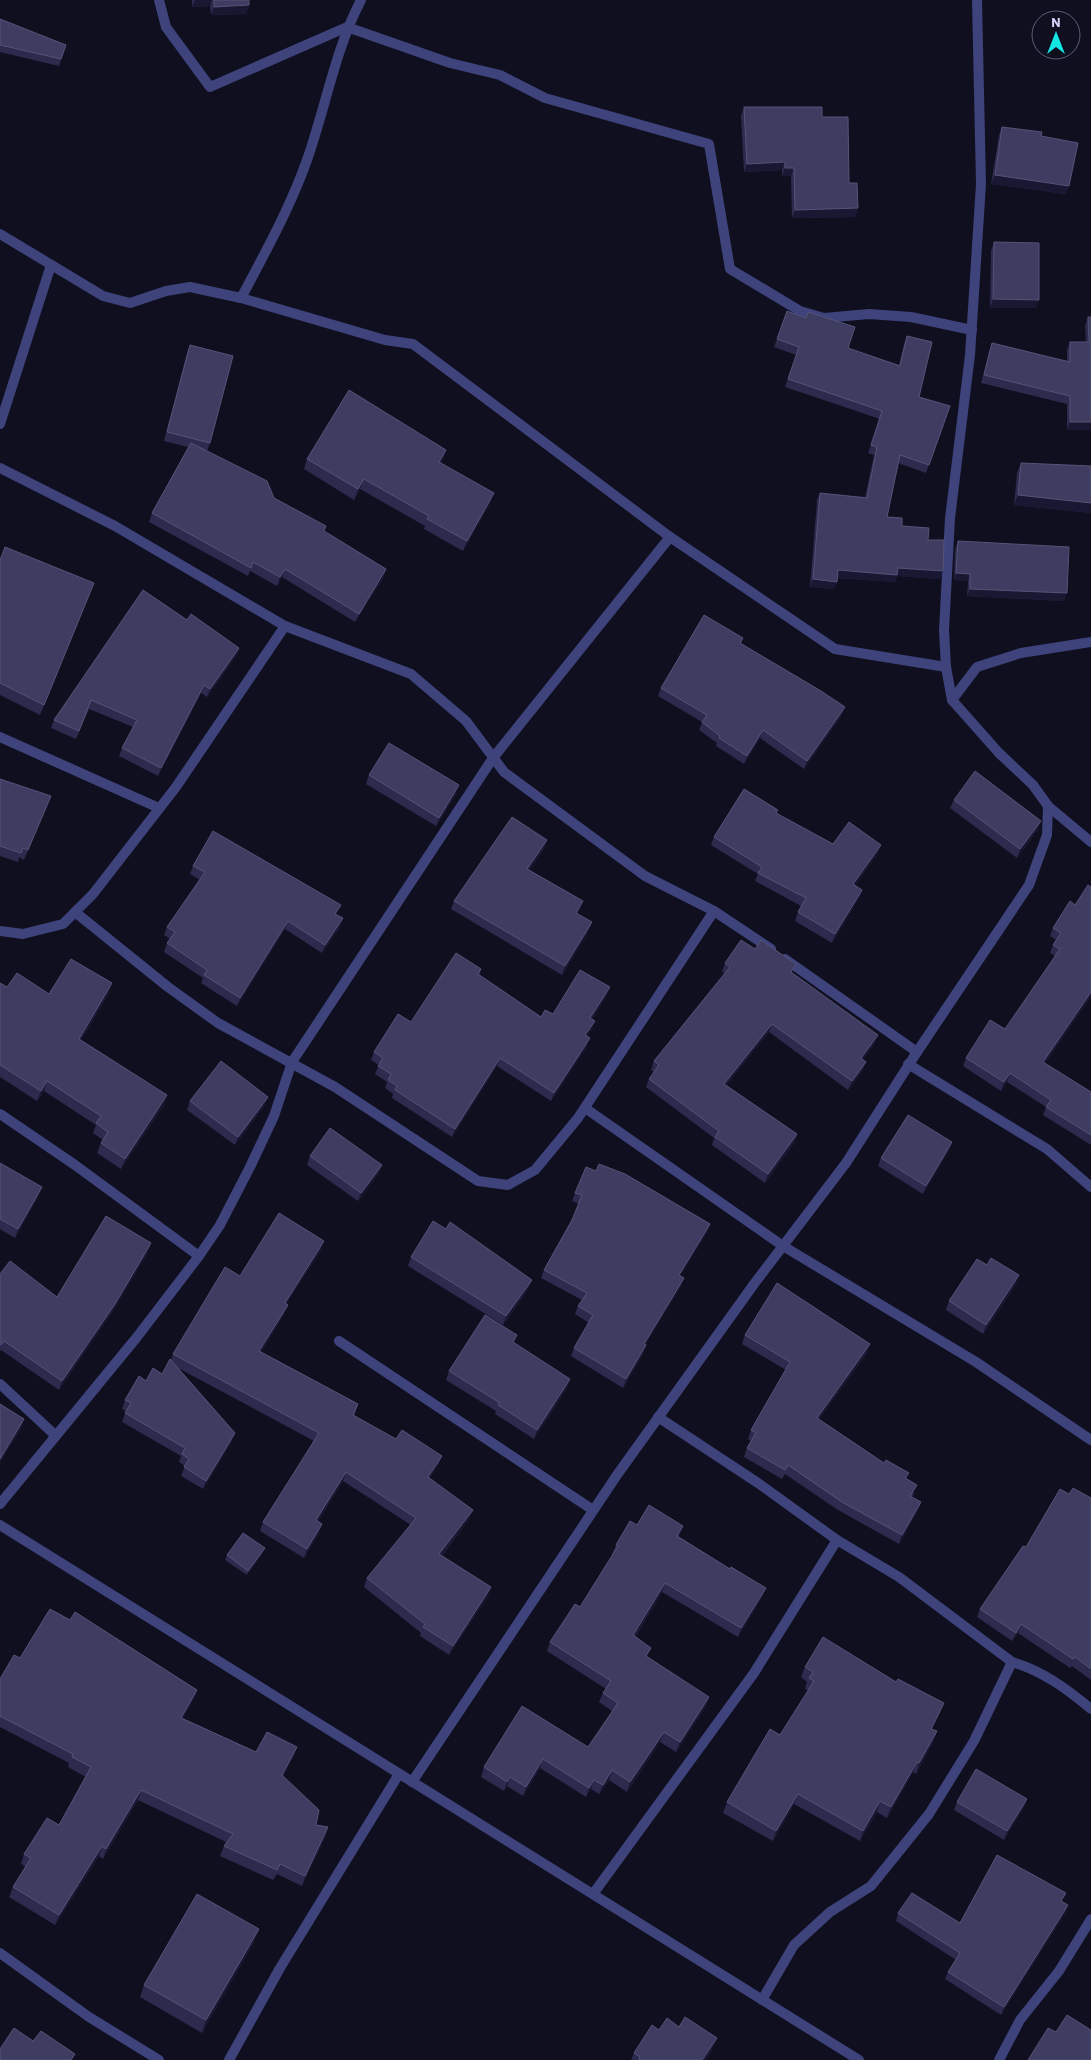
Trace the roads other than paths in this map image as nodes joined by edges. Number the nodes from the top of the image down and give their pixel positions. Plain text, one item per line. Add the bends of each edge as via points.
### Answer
1 (159, 0) edge
2 (361, 0) edge
3 (978, 0) edge
4 (347, 27) junction
5 (0, 234) edge
6 (50, 265) junction
7 (241, 298) junction
8 (972, 330) junction
9 (0, 424) edge
10 (0, 468) edge
11 (670, 537) junction
12 (285, 626) junction
13 (1091, 642) edge
14 (946, 667) junction
15 (952, 700) junction
16 (0, 737) edge
17 (493, 758) junction
18 (1048, 806) junction
19 (159, 808) junction
20 (1091, 842) edge
21 (714, 911) junction
22 (75, 912) junction
23 (0, 931) edge
24 (917, 1052) junction
25 (292, 1062) junction
26 (908, 1064) junction
27 (585, 1108) junction
28 (0, 1114) edge
29 (1091, 1186) edge
30 (783, 1246) junction
31 (199, 1256) junction
32 (338, 1342) dead end
33 (0, 1384) edge
34 (658, 1417) junction
35 (55, 1435) junction
36 (1091, 1440) edge
37 (0, 1504) edge
38 (593, 1510) junction
39 (0, 1525) edge
40 (837, 1540) junction
41 (1012, 1662) junction
42 (1091, 1709) edge
43 (399, 1774) junction
44 (412, 1782) junction
45 (593, 1894) junction
46 (1091, 1920) edge
47 (0, 1953) edge
48 (762, 2000) junction
49 (159, 2060) edge
50 (229, 2060) edge
51 (859, 2060) edge
52 (999, 2060) edge

1 - 4 street via 166,27 210,88
2 - 4 street
3 - 8 street via 981,184
4 - 7 street via 307,160 279,228
4 - 8 street via 450,63 500,75 545,98 709,144 730,269 800,311 824,318 870,314 911,317
5 - 6 street
6 - 7 street via 103,296 130,303 190,287
6 - 9 street
7 - 11 street via 385,340 413,344
8 - 14 street via 950,518 944,630
10 - 12 street via 115,526
11 - 14 street via 835,649
11 - 17 street
12 - 17 street via 411,674 466,721
12 - 19 street
13 - 15 street via 1021,653 977,667
14 - 15 street
15 - 18 street via 999,753 1033,785
16 - 19 street
17 - 21 street via 504,772 644,876
17 - 25 street
18 - 20 street
18 - 24 street via 1047,834 1029,885
19 - 22 street via 93,894
21 - 24 street
21 - 27 street
22 - 23 street via 63,924 23,934
22 - 25 street via 218,1023
24 - 26 street
25 - 27 street via 478,1181 508,1185 535,1170
25 - 31 street via 274,1116 250,1167 220,1225
26 - 29 street via 1047,1149
26 - 30 street via 846,1163
27 - 30 street
28 - 31 street
30 - 34 street
30 - 36 street via 976,1362
31 - 35 street
32 - 38 street
33 - 35 street
34 - 38 street
34 - 40 street
35 - 37 street
38 - 44 street
39 - 43 street
40 - 41 street via 899,1577
40 - 45 street via 754,1673
41 - 42 street via 1060,1684
41 - 48 street via 974,1741 929,1814 871,1886 830,1912 794,1945
43 - 44 street
43 - 50 street via 280,1968
44 - 45 street
45 - 48 street
46 - 52 street via 1059,1971 1020,2020
47 - 49 street via 89,2017
48 - 51 street

